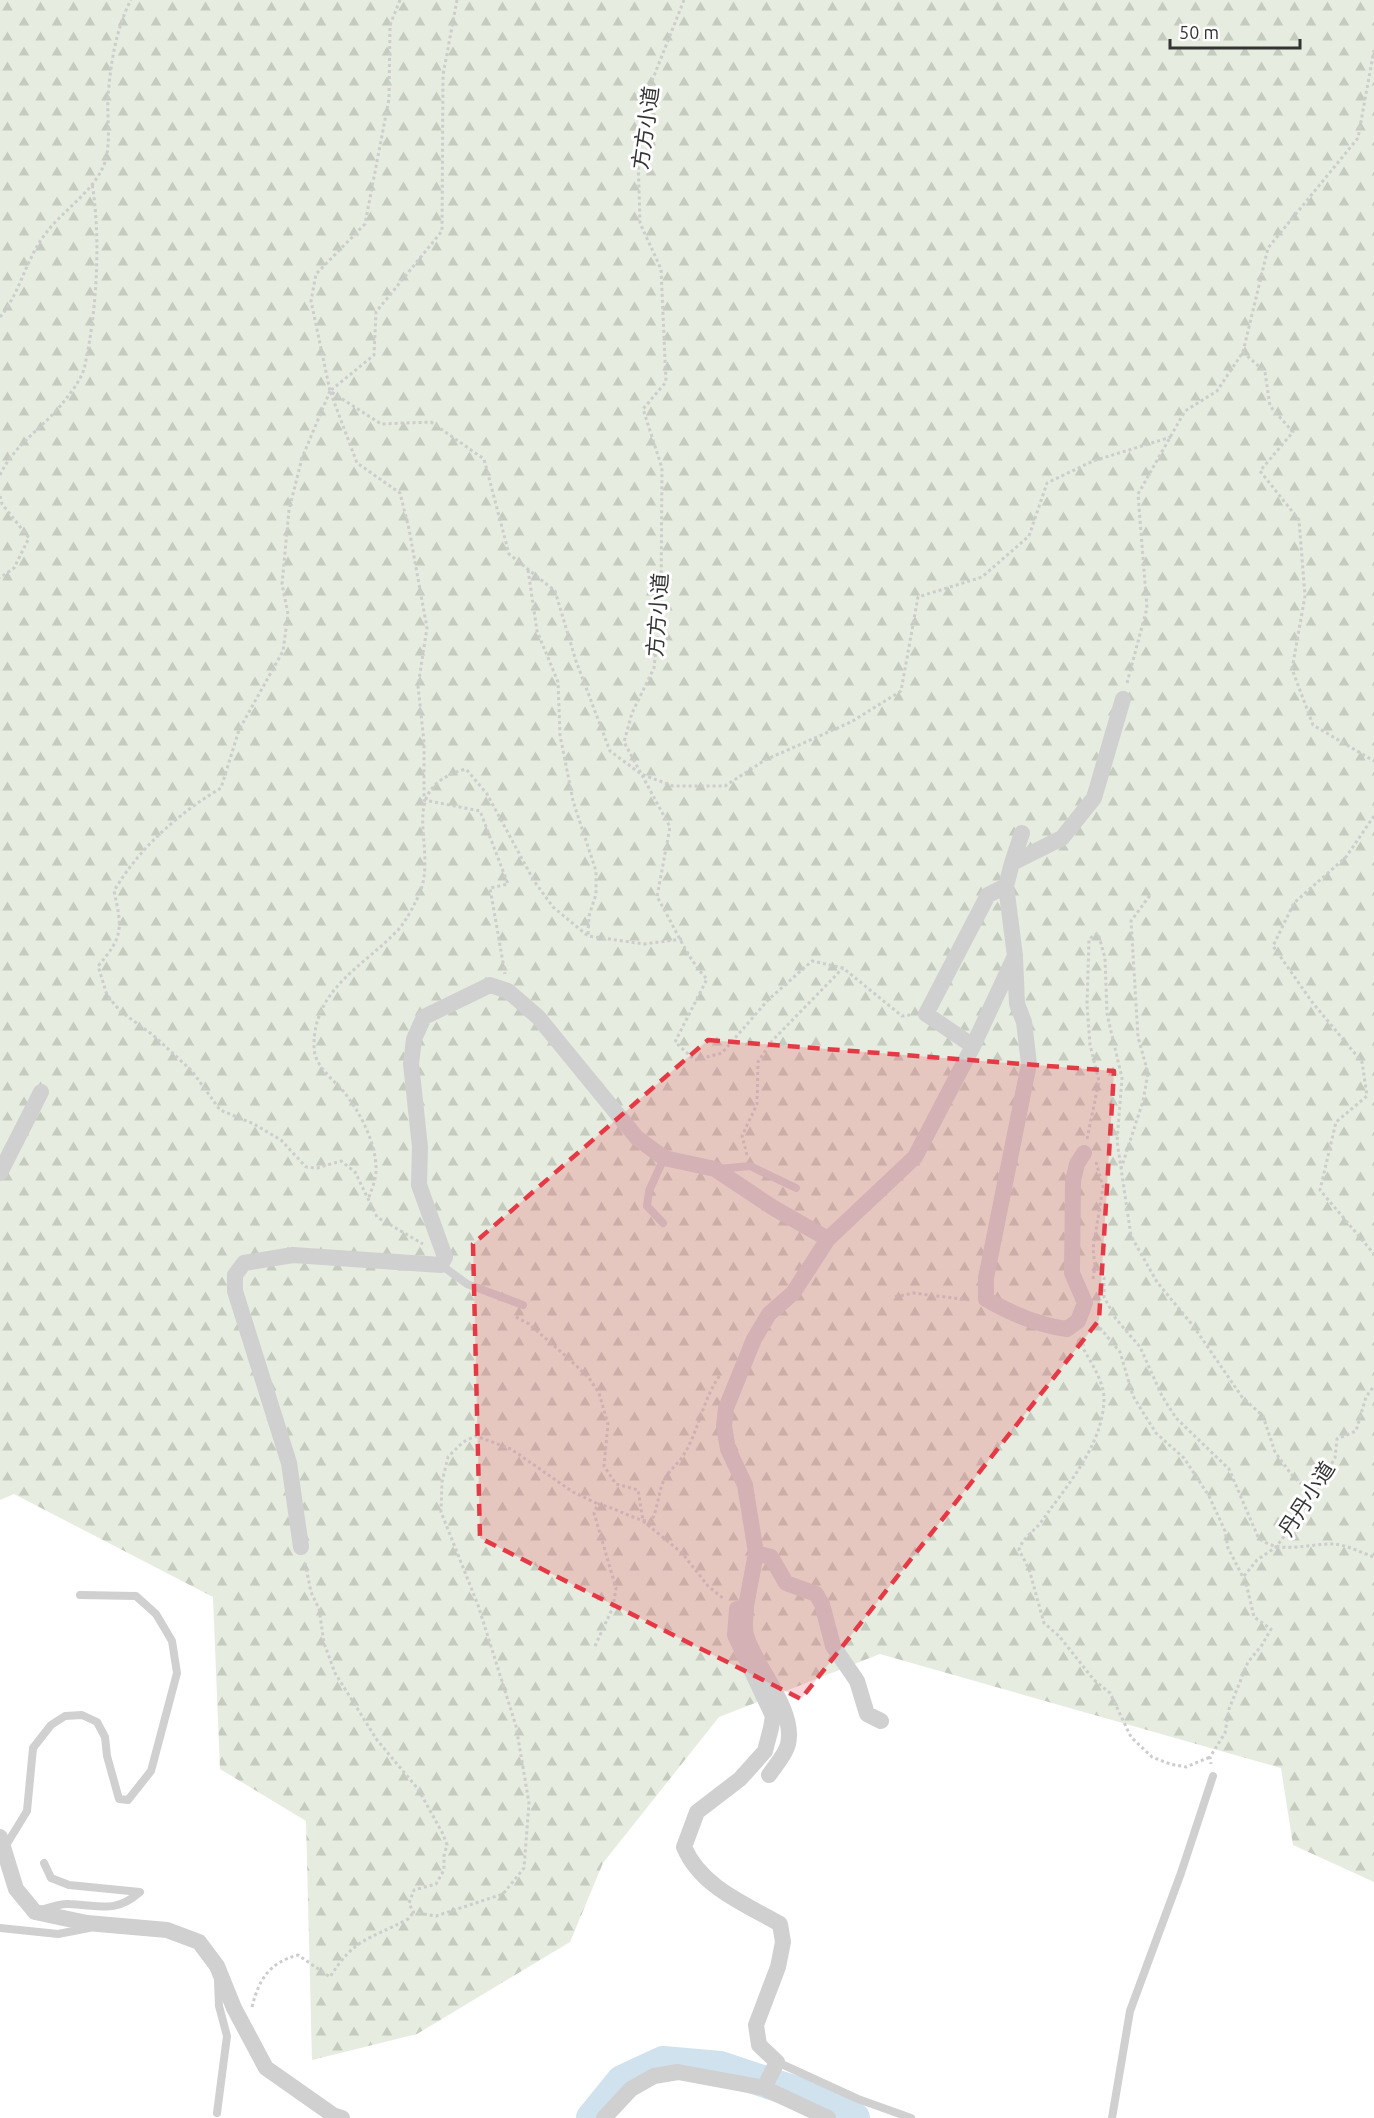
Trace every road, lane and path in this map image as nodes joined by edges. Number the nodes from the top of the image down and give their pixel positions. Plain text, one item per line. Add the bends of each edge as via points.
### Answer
1 (131, 0) edge
2 (400, 0) edge
3 (457, 0) edge
4 (684, 0) edge
5 (1374, 50) edge
6 (92, 183) junction
7 (0, 317) edge
8 (1243, 352) junction
9 (330, 391) junction
10 (1171, 436) junction
11 (0, 475) edge
12 (0, 496) edge
13 (527, 569) junction
14 (0, 578) edge
15 (1123, 699) joint
16 (1374, 761) edge
17 (641, 774) junction
18 (424, 800) junction
19 (1374, 816) edge
20 (1023, 833) dead end
21 (1012, 863) junction
22 (1006, 886) junction
23 (1150, 894) dead end
24 (588, 936) junction
25 (682, 939) junction
26 (1015, 956) junction
27 (843, 968) junction
28 (508, 991) junction
29 (926, 1014) junction
30 (973, 1046) junction
31 (40, 1092) dead end
32 (1084, 1153) junction
33 (664, 1158) junction
34 (750, 1166) junction
35 (715, 1169) junction
36 (1121, 1171) junction
37 (0, 1173) edge
38 (796, 1188) dead end
39 (369, 1197) junction
40 (663, 1223) dead end
41 (828, 1239) junction
42 (1374, 1254) edge
43 (443, 1261) junction
44 (1095, 1266) junction
45 (503, 1297) junction
46 (894, 1298) dead end
47 (986, 1299) junction
48 (1084, 1303) junction
49 (523, 1305) dead end
50 (1073, 1324) junction
51 (725, 1368) dead end
52 (1374, 1386) edge
53 (1314, 1496) junction
54 (598, 1504) junction
55 (643, 1521) junction
56 (301, 1547) joint
57 (1276, 1547) junction
58 (756, 1553) junction
59 (1374, 1557) edge
60 (1244, 1576) junction
61 (80, 1595) dead end
62 (741, 1608) junction
63 (595, 1646) dead end
64 (881, 1721) dead end
65 (1210, 1757) junction
66 (769, 1775) dead end
67 (1213, 1776) joint
68 (2, 1843) edge
69 (44, 1863) dead end
70 (35, 1912) junction
71 (413, 1912) junction
72 (109, 1925) junction
73 (0, 1928) edge
74 (217, 1966) junction
75 (250, 2016) dead end
76 (777, 2062) junction
77 (764, 2088) junction
78 (217, 2113) dead end
79 (342, 2118) edge
80 (604, 2118) edge
81 (828, 2118) edge
82 (911, 2118) edge
83 (1112, 2118) edge

1 - 6 path via 123,14 114,54 105,162
2 - 9 path via 390,25 389,99 365,224 316,274 311,301
3 - 9 path via 443,75 442,231 376,312 374,355
4 - 17 path, 方方小道 via 650,86 638,156 640,223 661,269 666,382 643,409 662,468 661,588 654,668 632,713 624,742
5 - 8 path via 1358,138 1269,248
6 - 7 path via 45,234 12,303
6 - 11 path via 97,283 85,366 66,399 15,451
8 - 10 path via 1217,391 1185,411
8 - 16 path via 1265,372 1270,406 1293,432 1260,471 1299,520 1305,596 1292,669 1313,725
9 - 13 path via 381,424 431,422 484,459 509,554
9 - 18 path via 357,463 400,493 409,529 427,628 417,686 424,742
9 - 39 path via 302,458 289,510 282,584 288,614 283,651 239,730 221,788 192,806 123,874 114,891 120,922 116,945 98,966 107,995 120,1011 192,1071 220,1110 281,1140 306,1167 341,1161 355,1172
10 - 15 path via 1138,494 1147,608
10 - 17 path via 1093,460 1047,483 1029,536 982,577 918,597 901,691 851,722 765,760 725,786 673,786
12 - 14 path via 29,538 14,568
13 - 17 path via 555,591 610,752
13 - 24 path via 537,631 558,682 560,735 573,801 596,871
15 - 21 street via 1094,798 1062,838
17 - 25 path, 方方小道 via 670,827 657,897
18 - 24 path via 446,775 466,769 487,794 513,845 553,908
18 - 28 path via 480,811 508,884 490,888
18 - 39 path via 422,824 427,864 419,896 400,928 331,991 317,1019 314,1050 323,1070 345,1093 371,1138 376,1171
19 - 42 path via 1346,857 1294,903 1273,946 1312,1002 1362,1062 1367,1096 1336,1122 1320,1190
20 - 21 street
21 - 22 street
22 - 26 street
22 - 29 street via 988,895
23 - 36 path via 1131,921 1138,1038 1148,1073
24 - 25 path via 644,944
25 - 27 path, 方方小道 via 693,965 707,979 675,1042 694,1060 722,1053 768,1000 812,961
26 - 30 street
26 - 47 street via 1017,1004 1024,1022 1029,1064 986,1278
27 - 29 path, 方方小道 via 902,1016
27 - 34 path via 771,1042 758,1062 758,1104 742,1136
28 - 33 street via 538,1017 637,1138
28 - 43 street via 490,985 448,1004 424,1017 414,1039 411,1064 420,1147 419,1185
29 - 30 street
30 - 41 street via 915,1157
31 - 37 street
32 - 36 path via 1099,1081 1090,1045 1087,1005 1089,939 1098,933 1105,957 1107,1014 1122,1078 1117,1141
32 - 44 path via 1095,1159 1103,1187 1093,1249
32 - 48 street via 1073,1181 1072,1273
33 - 35 street
33 - 40 lane via 649,1191 647,1206
34 - 35 lane
34 - 38 lane
35 - 41 street
36 - 53 path via 1131,1236 1157,1282 1194,1327 1242,1397 1263,1416 1275,1452
39 - 43 path via 377,1217
41 - 58 street via 793,1293 769,1314 754,1339 726,1408 728,1449 745,1485
43 - 45 lane via 467,1284
43 - 56 street via 293,1255 244,1263 235,1275 235,1291 289,1463
44 - 48 path
44 - 57 path via 1104,1278 1104,1297 1116,1319 1140,1347 1176,1418 1229,1469 1258,1537
45 - 49 lane
45 - 55 path via 511,1315 529,1324 568,1358 599,1393 608,1424 604,1466 616,1484 638,1490
46 - 47 path via 913,1293 967,1301
47 - 50 street via 1029,1321 1067,1329
48 - 50 street via 1078,1321
48 - 60 path via 1120,1352 1133,1396 1156,1433 1184,1458 1204,1486 1218,1512 1228,1548
50 - 65 path via 1099,1378 1104,1398 1099,1426 1084,1461 1038,1527 1022,1540 1019,1550 1029,1569 1044,1623 1110,1693 1131,1737 1152,1757 1170,1764 1186,1767
51 - 55 path via 708,1393 683,1455 668,1472 651,1522
52 - 53 path, 丹丹小道 via 1366,1397 1356,1431 1337,1439 1335,1458
53 - 57 path, 丹丹小道
54 - 55 path
54 - 63 path via 594,1513 616,1588 613,1607
54 - 71 path via 573,1492 511,1449 476,1436 448,1457 441,1512 478,1605 516,1726 529,1803 524,1868 503,1894 436,1916
55 - 62 path via 682,1553 708,1586
56 - 71 path via 319,1609 324,1643 335,1672 377,1740 426,1801 447,1845 444,1870 436,1884 414,1890 409,1903
57 - 59 path via 1336,1544
57 - 60 path, 丹丹小道 via 1257,1560
58 - 62 street
58 - 64 street via 771,1557 786,1583 816,1594 828,1621 833,1646 857,1681 867,1714
60 - 65 path via 1254,1617 1271,1629 1248,1662 1229,1709 1225,1732
61 - 68 lane via 136,1596 156,1614 172,1641 177,1673 151,1771 128,1800 119,1799 105,1737 97,1722 82,1715 65,1716 51,1725 33,1748 27,1811
62 - 66 street via 745,1635 786,1714 790,1733 788,1746
62 - 76 street via 735,1635 772,1716 771,1728 765,1750 741,1779 697,1812 684,1847 698,1869 721,1891 780,1924 783,1942 778,1967 756,2025 759,2045
65 - 67 path
67 - 83 lane via 1130,2011
68 - 70 street via 16,1889
69 - 70 lane via 51,1878 69,1885 140,1892 127,1903 113,1907 66,1903
70 - 72 street
71 - 75 path via 408,1919 359,1941 343,1955 330,1977 298,1955 267,1970 258,1984
72 - 73 lane via 58,1934
72 - 74 street via 167,1930 199,1942
74 - 78 lane via 219,2006 227,2036
74 - 79 street via 266,2068
76 - 77 street
76 - 82 lane
77 - 80 street via 678,2072 654,2076 631,2089
77 - 81 street

